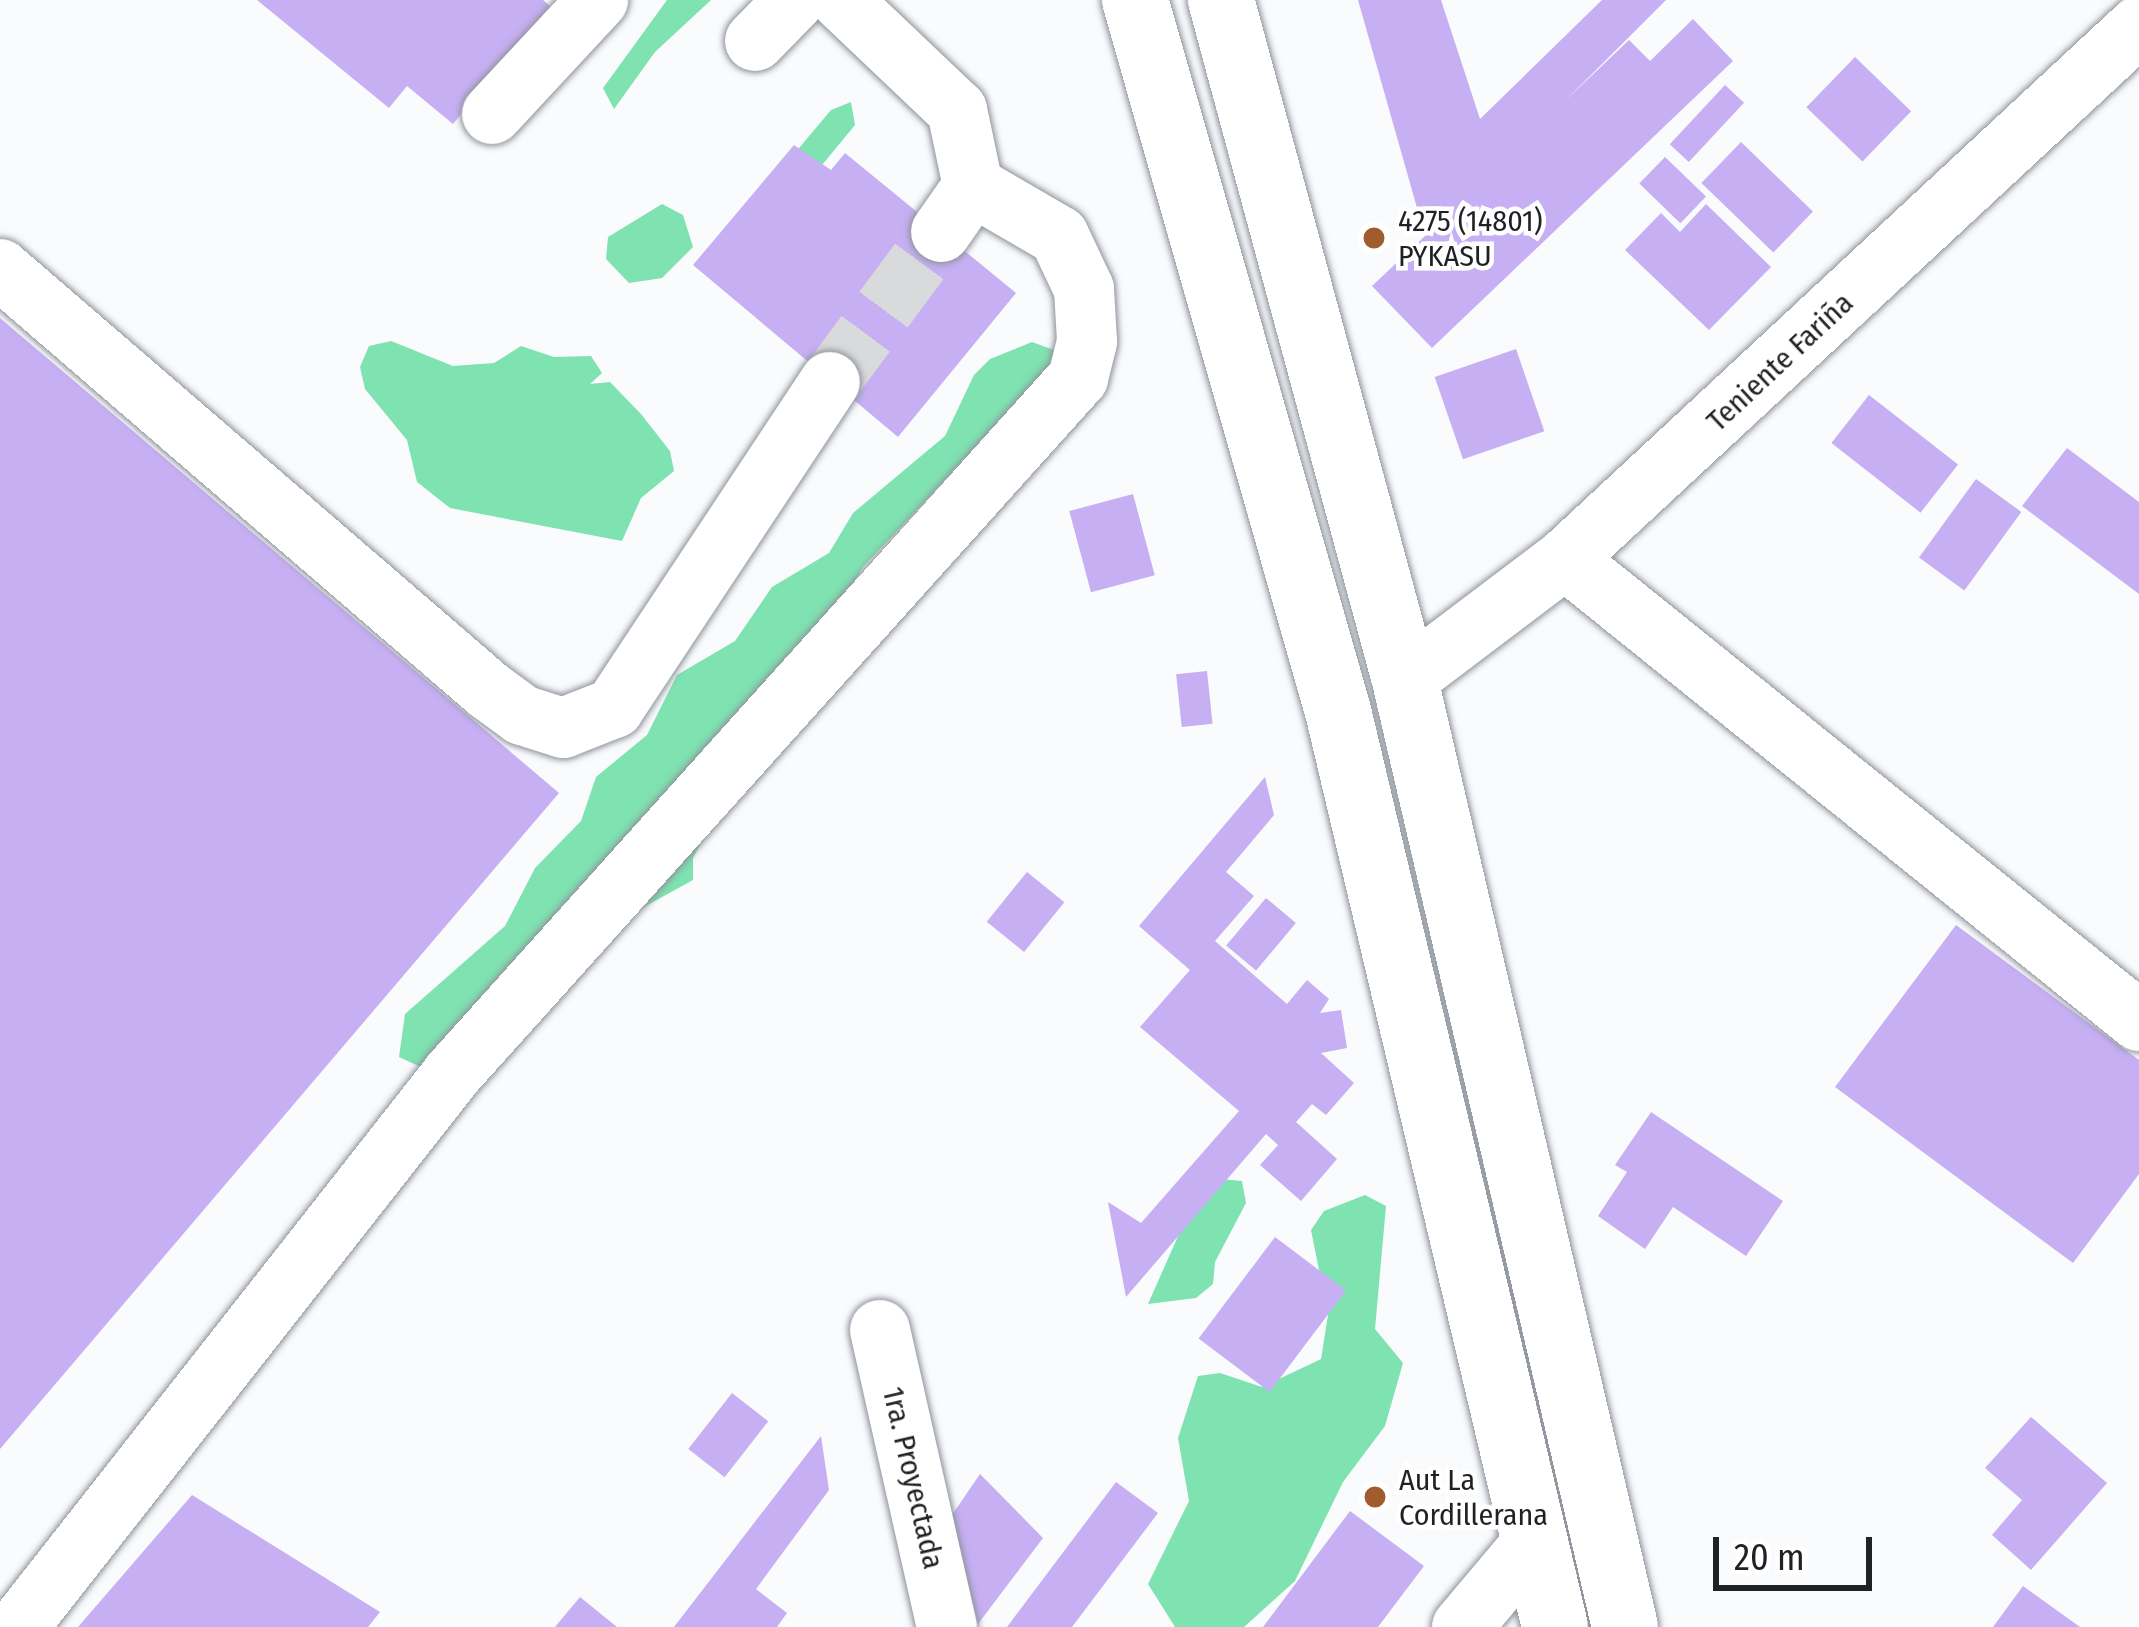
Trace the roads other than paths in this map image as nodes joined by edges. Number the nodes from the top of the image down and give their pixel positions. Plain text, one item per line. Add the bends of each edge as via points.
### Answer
1 (598, 0) edge
2 (842, 0) edge
3 (1136, 0) edge
4 (1221, 0) edge
5 (2139, 26) edge
6 (492, 113) dead end
7 (0, 269) edge
8 (830, 382) tunnel mouth
9 (1565, 559) junction
10 (1406, 680) junction
11 (1337, 711) junction
12 (2139, 1021) edge
13 (880, 1330) dead end
14 (1536, 1539) junction
15 (18, 1627) edge
16 (947, 1627) edge
17 (1462, 1627) edge
18 (1555, 1627) edge
19 (1625, 1627) edge

1 - 6 street
2 - 15 street via 957,110 957,209 1059,236 1084,289 1087,341 1078,378 453,1073
3 - 11 highway
4 - 10 highway
5 - 9 street, Teniente Fariña
7 - 8 street via 488,690 523,715 563,728 614,708
9 - 10 street, Teniente Fariña
9 - 12 street
10 - 11 highway
10 - 19 highway
11 - 14 highway
13 - 16 street, 1ra. Proyectada
14 - 17 street
14 - 18 highway

